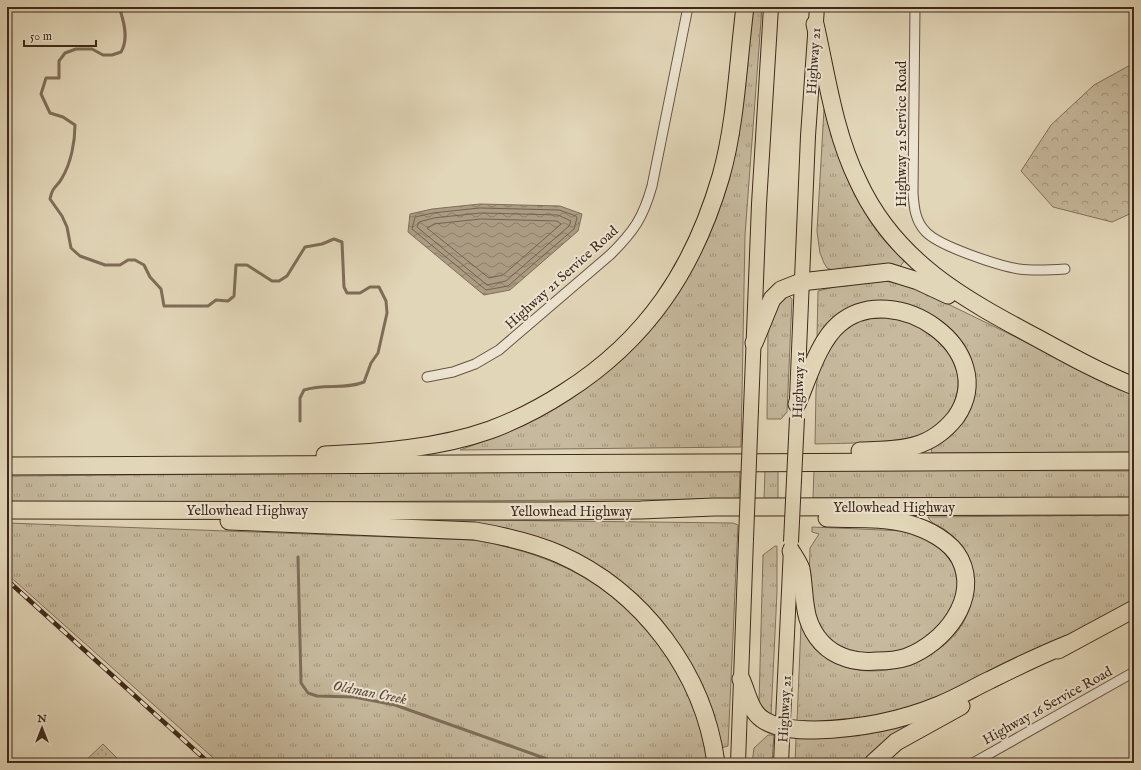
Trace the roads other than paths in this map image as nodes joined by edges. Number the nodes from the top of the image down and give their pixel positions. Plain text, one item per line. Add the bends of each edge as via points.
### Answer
1 (688, 7) edge
2 (745, 7) edge
3 (771, 7) edge
4 (817, 7) edge
5 (915, 7) edge
6 (815, 24) junction
7 (1065, 269) dead end
8 (802, 282) junction
9 (985, 310) junction
10 (754, 343) junction
11 (427, 377) dead end
12 (1134, 386) edge
13 (797, 411) junction
14 (1134, 461) edge
15 (818, 462) junction
16 (7, 466) edge
17 (211, 466) junction
18 (1134, 506) edge
19 (15, 510) edge
20 (641, 510) junction
21 (791, 546) junction
22 (1134, 609) edge
23 (1068, 644) junction
24 (1134, 672) edge
25 (741, 679) junction
26 (784, 728) junction
27 (716, 763) edge
28 (738, 763) edge
29 (781, 763) edge
30 (873, 763) edge
31 (973, 763) edge

1 - 11 street, Highway 21 Service Road via 652,186 638,224 626,240 498,350 475,364
2 - 17 highway via 728,140 721,175 706,222 668,295 642,329 600,368 577,385 533,410 490,430 408,447 336,454 224,458
3 - 10 main road via 759,204
4 - 6 main road, Highway 21
5 - 7 street, Highway 21 Service Road via 913,193 917,220 926,233 941,242 993,262 1019,269
6 - 8 main road, Highway 21
6 - 9 highway via 841,140 858,182 894,240 950,289
8 - 9 highway via 889,272 918,281
8 - 10 highway via 781,290 772,299
8 - 13 main road, Highway 21
9 - 12 highway via 1078,361
10 - 25 main road, bridge
13 - 15 highway via 826,337 845,319 865,311 896,310 913,316 932,325 960,353 967,387 962,406 952,422 937,437 898,450 833,452
13 - 21 main road, Highway 21, bridge
14 - 15 highway
15 - 17 highway
16 - 17 highway
18 - 20 highway, Yellowhead Highway via 714,507
19 - 20 highway, Yellowhead Highway
19 - 27 highway via 137,518 475,531 509,537 559,554 602,578 631,601 673,650 698,697
20 - 21 highway via 886,520 908,524 940,538 960,559 964,574 964,595 954,621 930,645 907,657 870,662 851,660 830,651 814,632 803,600 800,568
21 - 26 main road, Highway 21
22 - 23 highway
23 - 26 highway via 1024,662 940,705 918,713 845,728
23 - 30 highway via 896,742
24 - 31 street, Highway 16 Service Road
25 - 26 highway via 755,712 762,719
25 - 28 main road
26 - 29 main road, Highway 21

